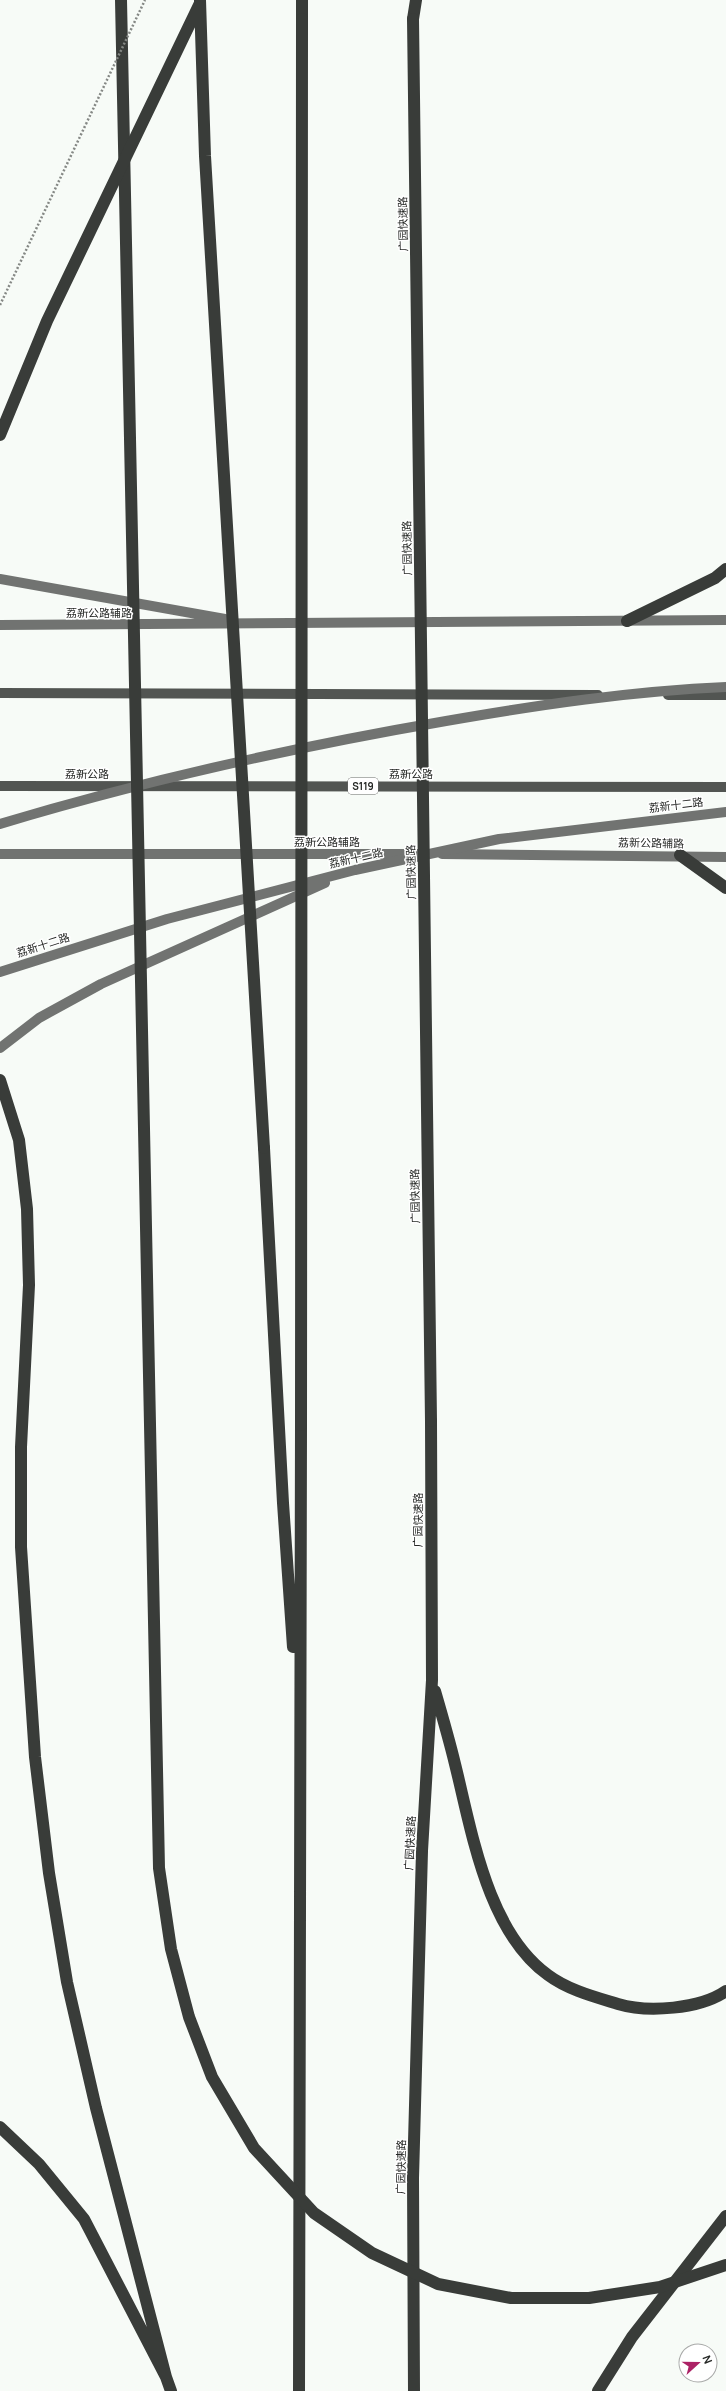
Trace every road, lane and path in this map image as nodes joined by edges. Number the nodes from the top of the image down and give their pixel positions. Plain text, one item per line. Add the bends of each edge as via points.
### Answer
1 (121, 0) edge
2 (144, 0) edge
3 (200, 0) edge
4 (302, 0) edge
5 (414, 0) edge
6 (0, 305) edge
7 (0, 435) edge
8 (726, 569) edge
9 (0, 579) edge
10 (726, 620) edge
11 (627, 621) junction
12 (251, 623) junction
13 (0, 625) edge
14 (726, 687) edge
15 (0, 693) edge
16 (726, 695) edge
17 (0, 786) edge
18 (726, 787) edge
19 (726, 812) edge
20 (0, 824) edge
21 (0, 854) edge
22 (680, 855) junction
23 (726, 857) edge
24 (355, 870) junction
25 (726, 888) edge
26 (0, 972) edge
27 (0, 1048) edge
28 (0, 1080) edge
29 (432, 1680) junction
30 (300, 1742) junction
31 (726, 1991) edge
32 (0, 2127) edge
33 (726, 2216) edge
34 (726, 2265) edge
35 (166, 2377) junction
36 (170, 2391) edge
37 (299, 2391) edge
38 (414, 2391) edge
39 (598, 2391) edge

1 - 34 highway, bridge via 159,1868 171,1949 189,2017 212,2077 259,2154 314,2213 372,2253 438,2284 511,2298 588,2298 660,2287
2 - 6 path, bridge
3 - 7 highway, bridge via 47,321
3 - 30 highway, bridge via 205,156 283,1503
4 - 30 highway, bridge
5 - 29 highway, 广园快速路, bridge
8 - 11 highway via 715,578
9 - 12 main road
10 - 11 main road, 荔新公路辅路
11 - 12 main road, 荔新公路辅路
12 - 13 main road, 荔新公路辅路
14 - 20 main road, bridge via 524,708 374,733 196,771
15 - 16 main road
17 - 18 main road, 荔新公路 / S119
19 - 24 main road, 荔新十二路, bridge via 499,839
21 - 22 main road, 荔新公路辅路
22 - 23 main road, 荔新公路辅路
22 - 25 highway
24 - 26 main road, 荔新十二路, bridge via 167,919
24 - 27 main road, bridge via 101,984 39,1018
28 - 35 highway via 19,1140 27,1209 29,1286 21,1447 21,1547 35,1750 49,1873 67,1982 96,2108
29 - 31 highway via 473,1844 492,1898 518,1945 548,1975 588,1995 633,2008 678,2008 718,1996
29 - 38 highway, 广园快速路 via 422,1851 413,2178
30 - 37 highway
32 - 35 highway via 39,2164 84,2219
33 - 39 highway via 632,2337
35 - 36 highway

